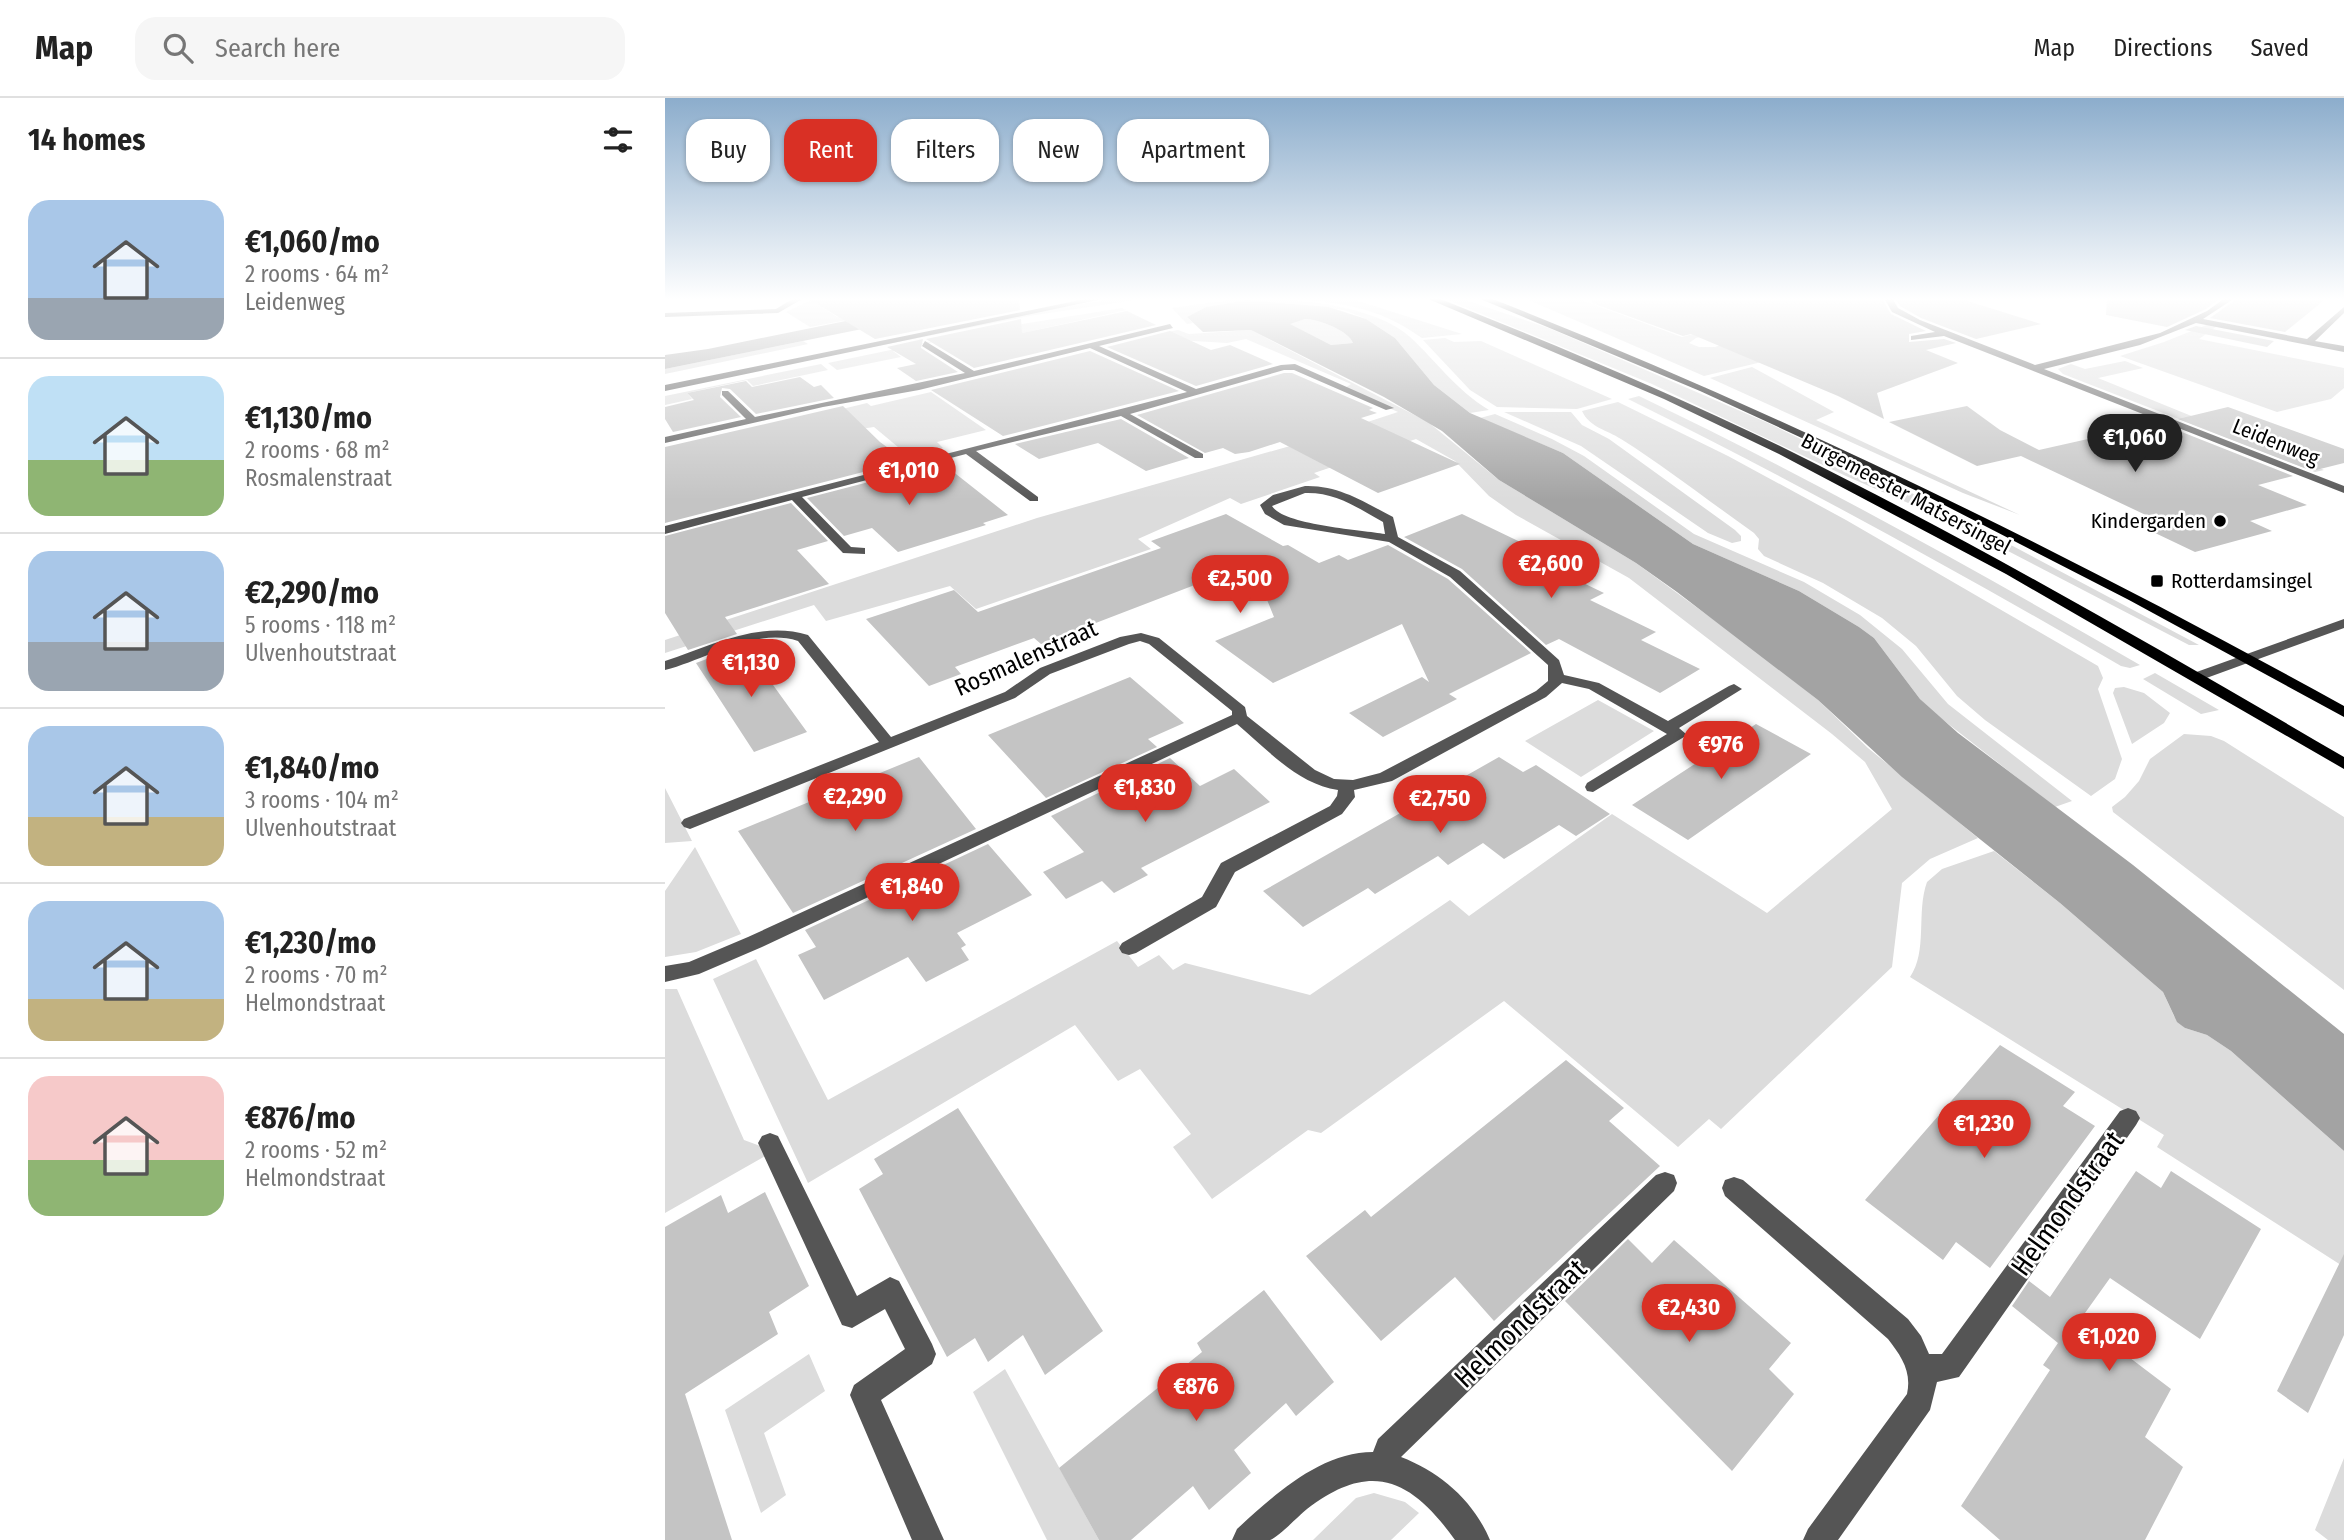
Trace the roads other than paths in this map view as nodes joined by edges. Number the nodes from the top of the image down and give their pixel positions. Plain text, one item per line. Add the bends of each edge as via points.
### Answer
1 (750, 365) edge
2 (776, 365) edge
3 (958, 365) edge
4 (1010, 365) edge
5 (1137, 365) edge
6 (1594, 365) edge
7 (1653, 365) edge
8 (2028, 365) edge
9 (2046, 365) edge
10 (2035, 368) junction
11 (972, 374) junction
12 (665, 383) edge
13 (665, 388) edge
14 (1195, 391) junction
15 (725, 393) dead end
16 (1389, 408) dead end
17 (1122, 413) junction
18 (753, 420) junction
19 (665, 440) edge
20 (968, 450) junction
21 (1199, 456) dead end
22 (2344, 490) edge
23 (793, 495) junction
24 (1034, 499) dead end
25 (665, 530) edge
26 (1392, 539) junction
27 (861, 551) dead end
28 (2344, 623) edge
29 (2248, 658) junction
30 (665, 666) edge
31 (2196, 677) junction
32 (1557, 678) junction
33 (1734, 689) dead end
34 (2344, 712) edge
35 (1238, 717) junction
36 (1668, 728) junction
37 (889, 744) junction
38 (2344, 764) edge
39 (1346, 786) junction
40 (1593, 787) dead end
41 (690, 822) dead end
42 (1129, 948) dead end
43 (665, 974) edge
44 (2128, 1118) dead end
45 (770, 1143) dead end
46 (1665, 1184) dead end
47 (1734, 1188) dead end
48 (1921, 1369) junction
49 (1384, 1468) junction
50 (928, 1540) edge
51 (1248, 1540) edge
52 (1475, 1540) edge
53 (1819, 1540) edge

1 - 12 street
2 - 13 street
3 - 11 street
4 - 11 street
5 - 14 street
6 - 31 main road, Burgemeester Matsersingel via 1756,439 1938,533
7 - 29 main road, Burgemeester Matsersingel via 1952,502
8 - 10 street, Leidenweg
9 - 10 street
10 - 22 street, Leidenweg
11 - 18 street
14 - 16 street via 1295,367
14 - 17 street
15 - 18 street
17 - 20 street
17 - 21 street
18 - 19 street
20 - 23 street
20 - 24 street
23 - 25 street
23 - 27 street via 847,550
26 - 26 street via 1389,520 1330,489 1305,488 1266,505 1269,512 1288,522
26 - 32 street via 1455,574 1554,663
28 - 29 street
29 - 31 street
29 - 34 main road, Burgemeester Matsersingel
30 - 37 street via 756,637 795,633
31 - 38 main road, Burgemeester Matsersingel
32 - 36 street via 1594,686
32 - 39 street via 1550,689 1387,778
33 - 36 street
35 - 37 street, Rosmalenstraat via 1240,710 1154,641 1133,638 1045,671 1010,695
35 - 39 street via 1320,780
35 - 43 street via 755,942 692,969
36 - 40 street via 1678,734
37 - 41 street, Rosmalenstraat
39 - 42 street via 1346,797 1336,810 1228,869 1209,902
44 - 48 street, Helmondstraat via 1949,1367
45 - 50 street via 852,1315 890,1290 922,1354 864,1395
46 - 49 street, Helmondstraat via 1388,1449
47 - 48 street via 1883,1314 1911,1346
48 - 53 street via 1920,1400
49 - 51 street via 1348,1471 1319,1482 1290,1501
49 - 52 street via 1417,1478

